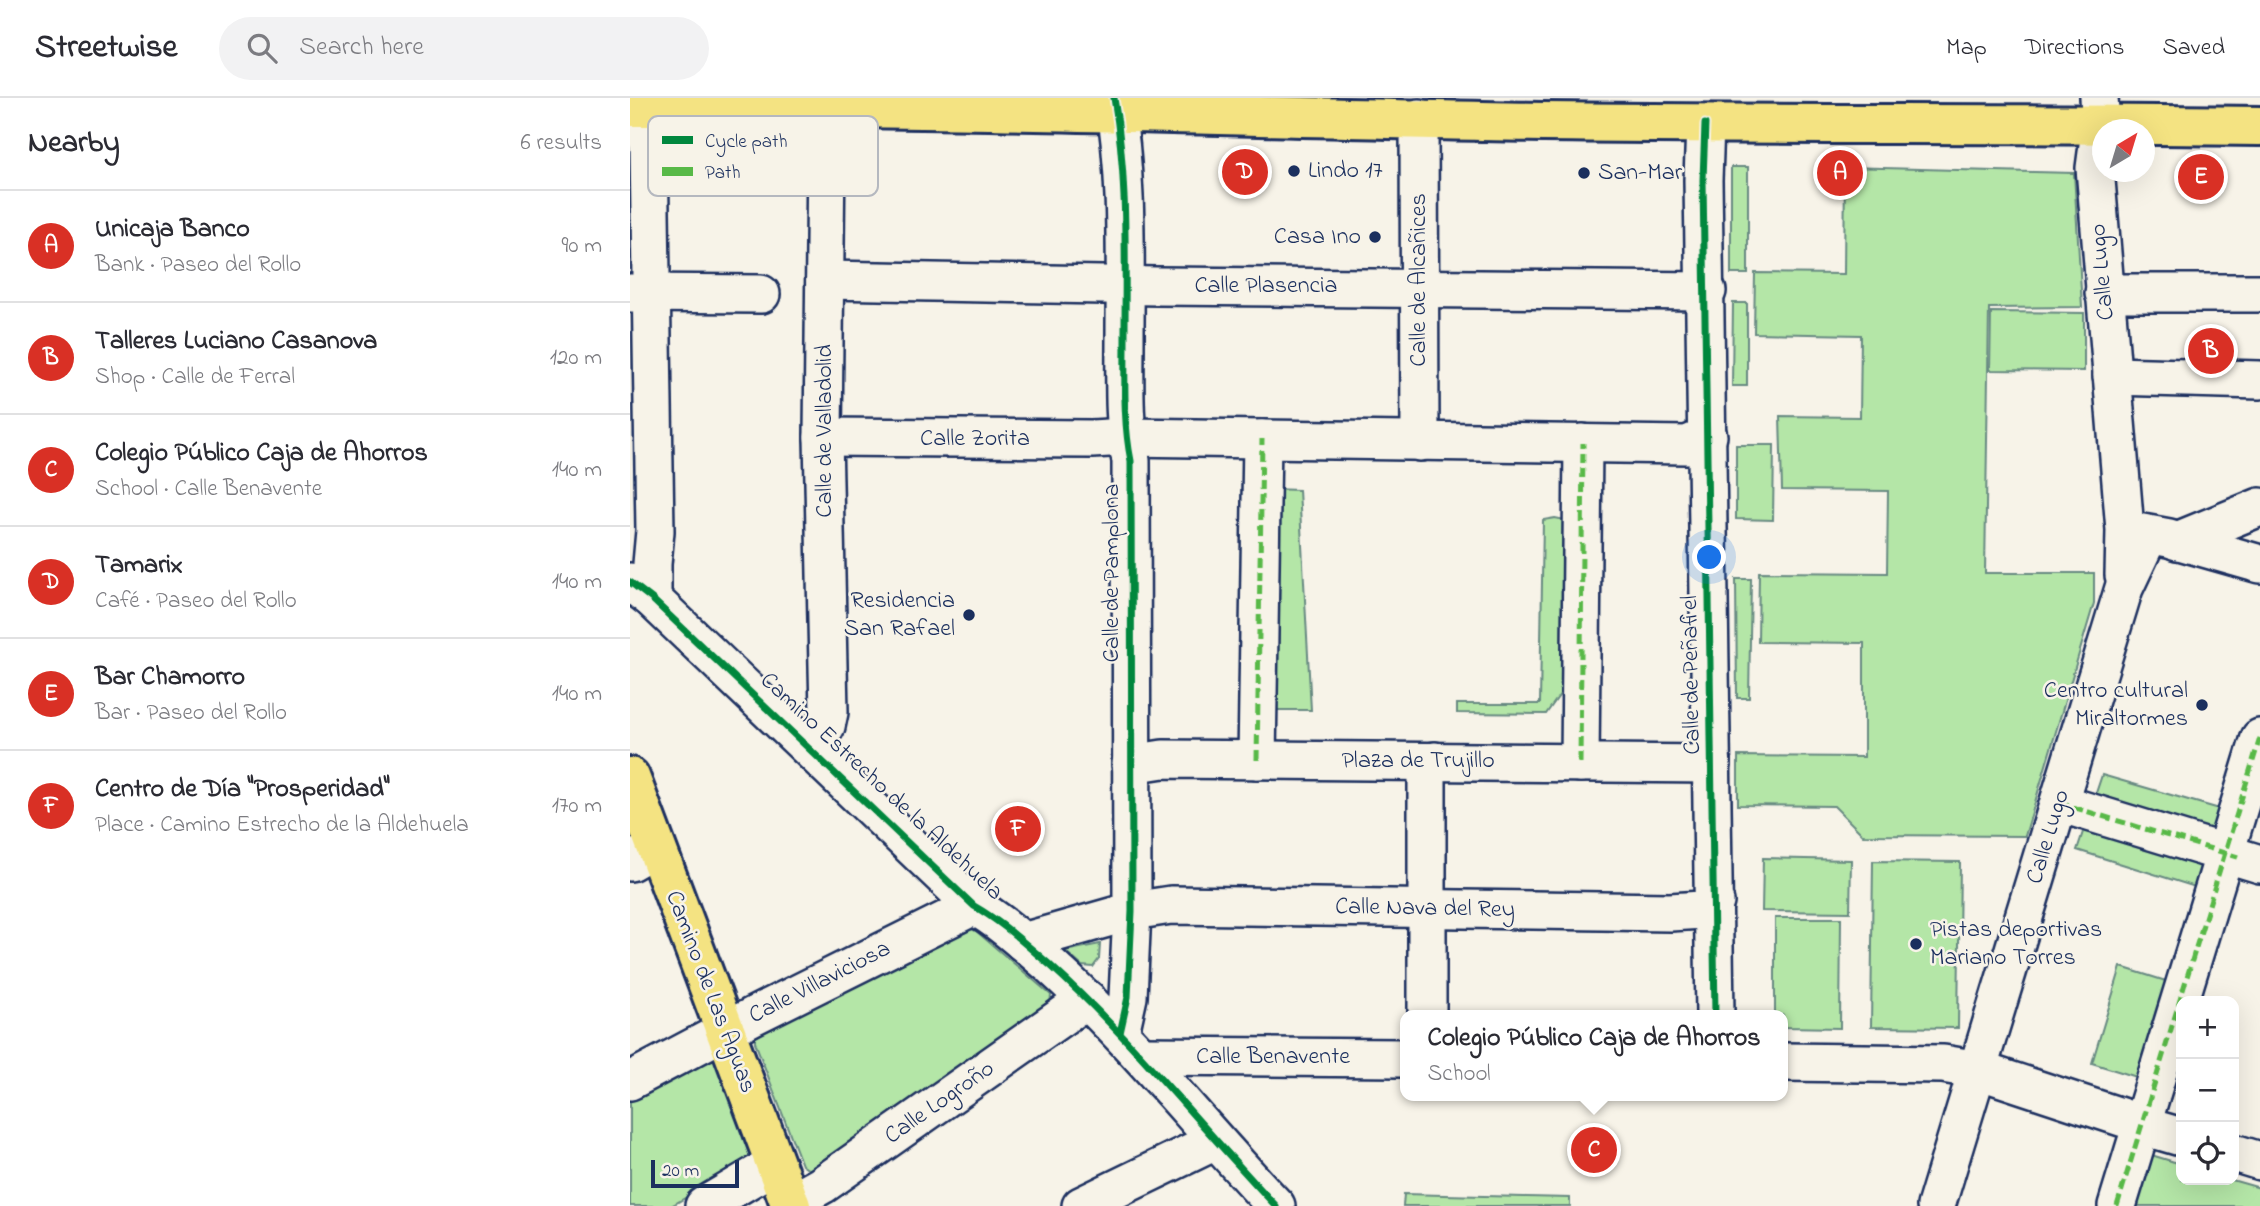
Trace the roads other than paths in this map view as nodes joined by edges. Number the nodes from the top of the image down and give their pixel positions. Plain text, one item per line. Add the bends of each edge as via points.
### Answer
1 (818, 103) edge
2 (1116, 106) edge
3 (637, 107) edge
4 (1309, 107) edge
5 (2100, 111) edge
6 (1419, 118) junction
7 (1705, 124) junction
8 (2260, 126) edge
9 (648, 145) edge
10 (648, 164) edge
11 (826, 196) edge
12 (825, 280) junction
13 (1125, 285) junction
14 (1418, 288) junction
15 (1707, 291) junction
16 (640, 293) edge
17 (2105, 293) junction
18 (2260, 293) edge
19 (761, 294) dead end
20 (2112, 376) junction
21 (2260, 380) edge
22 (1709, 436) junction
23 (823, 437) junction
24 (1126, 438) junction
25 (1262, 439) junction
26 (1420, 442) junction
27 (1583, 443) junction
28 (2250, 511) edge
29 (2150, 535) junction
30 (642, 536) edge
31 (2250, 561) edge
32 (641, 590) edge
33 (2260, 738) edge
34 (810, 749) junction
35 (1257, 760) junction
36 (1435, 761) junction
37 (1580, 763) junction
38 (1131, 764) junction
39 (1712, 764) junction
40 (630, 777) edge
41 (2059, 803) junction
42 (643, 854) edge
43 (2241, 858) edge
44 (1715, 902) junction
45 (974, 906) junction
46 (1427, 909) junction
47 (1132, 911) junction
48 (1023, 942) junction
49 (1087, 999) junction
50 (1427, 1010) edge
51 (1715, 1010) edge
52 (725, 1031) junction
53 (1131, 1045) junction
54 (1400, 1058) edge
55 (1788, 1062) edge
56 (1978, 1070) junction
57 (630, 1081) edge
58 (2154, 1128) edge
59 (1215, 1142) junction
60 (2239, 1155) edge
61 (2260, 1161) edge
62 (775, 1164) junction
63 (791, 1205) edge
64 (704, 1206) edge
65 (1082, 1206) edge
66 (1276, 1206) edge
67 (1936, 1206) edge
68 (2118, 1206) edge

1 - 2 main road
1 - 3 main road
2 - 4 main road
2 - 13 street, Calle de Pamplona via 1123,154
3 - 9 street
4 - 6 main road
5 - 7 main road
5 - 8 main road
5 - 17 street, Calle Lugo via 2095,168
6 - 7 main road
6 - 14 street, Calle de Alcañices
7 - 15 street, Calle de Peñafiel
10 - 16 street
11 - 12 street, Calle de Valladolid
12 - 13 street, Calle Plasencia
12 - 23 street, Calle de Valladolid
13 - 14 street, Calle Plasencia
13 - 24 street, Calle de Pamplona
14 - 15 street, Calle Plasencia
14 - 26 street, Calle de Alcañices
15 - 22 street, Calle de Peñafiel
16 - 19 street
16 - 30 street
17 - 18 street
17 - 20 street, Calle Lugo
20 - 21 street
20 - 29 street, Calle Lugo
22 - 27 street via 1687,445
22 - 39 street, Calle de Peñafiel
23 - 24 street, Calle Zorita
23 - 34 street, Calle de Valladolid via 829,712 826,726
24 - 25 street
24 - 38 street, Calle de Pamplona via 1131,461
25 - 26 street
25 - 35 street
26 - 27 street
27 - 37 street
28 - 29 street
28 - 31 street via 2232,527 2233,543
29 - 31 street
29 - 41 street, Calle Lugo via 2124,588
30 - 32 street via 652,564
32 - 34 street, Camino Estrecho de la Aldehuela
33 - 43 street
34 - 45 street, Camino Estrecho de la Aldehuela
35 - 36 street, Plaza de Trujillo
35 - 38 street, Plaza de Trujillo via 1163,759
36 - 37 street, Plaza de Trujillo
36 - 46 street via 1427,775
37 - 39 street, Plaza de Trujillo
38 - 47 street, Calle de Pamplona
39 - 44 street, Calle de Peñafiel
40 - 42 main road, Camino de Las Aguas
41 - 43 street
41 - 56 street, Calle Lugo
42 - 52 main road, Camino de Las Aguas
43 - 68 street
44 - 46 street, Calle Nava del Rey via 1702,910 1679,912
44 - 51 street, Calle de Peñafiel
45 - 48 street, Camino Estrecho de la Aldehuela
45 - 52 street, Calle Villaviciosa
46 - 47 street, Calle Nava del Rey via 1171,905
46 - 50 street
47 - 48 street
47 - 53 street, Calle de Pamplona
48 - 49 street, Camino Estrecho de la Aldehuela
49 - 53 street, Camino Estrecho de la Aldehuela
49 - 63 street, Calle Logroño
52 - 57 street, Calle Villaviciosa
52 - 62 main road, Camino de Las Aguas
53 - 54 street, Calle Benavente
53 - 59 street, Camino Estrecho de la Aldehuela
55 - 56 street via 1943,1064
56 - 58 street
56 - 67 street, Calle Lugo
59 - 65 street
59 - 66 street, Camino Estrecho de la Aldehuela
60 - 61 street
62 - 63 main road, Camino de Las Aguas
62 - 64 street

